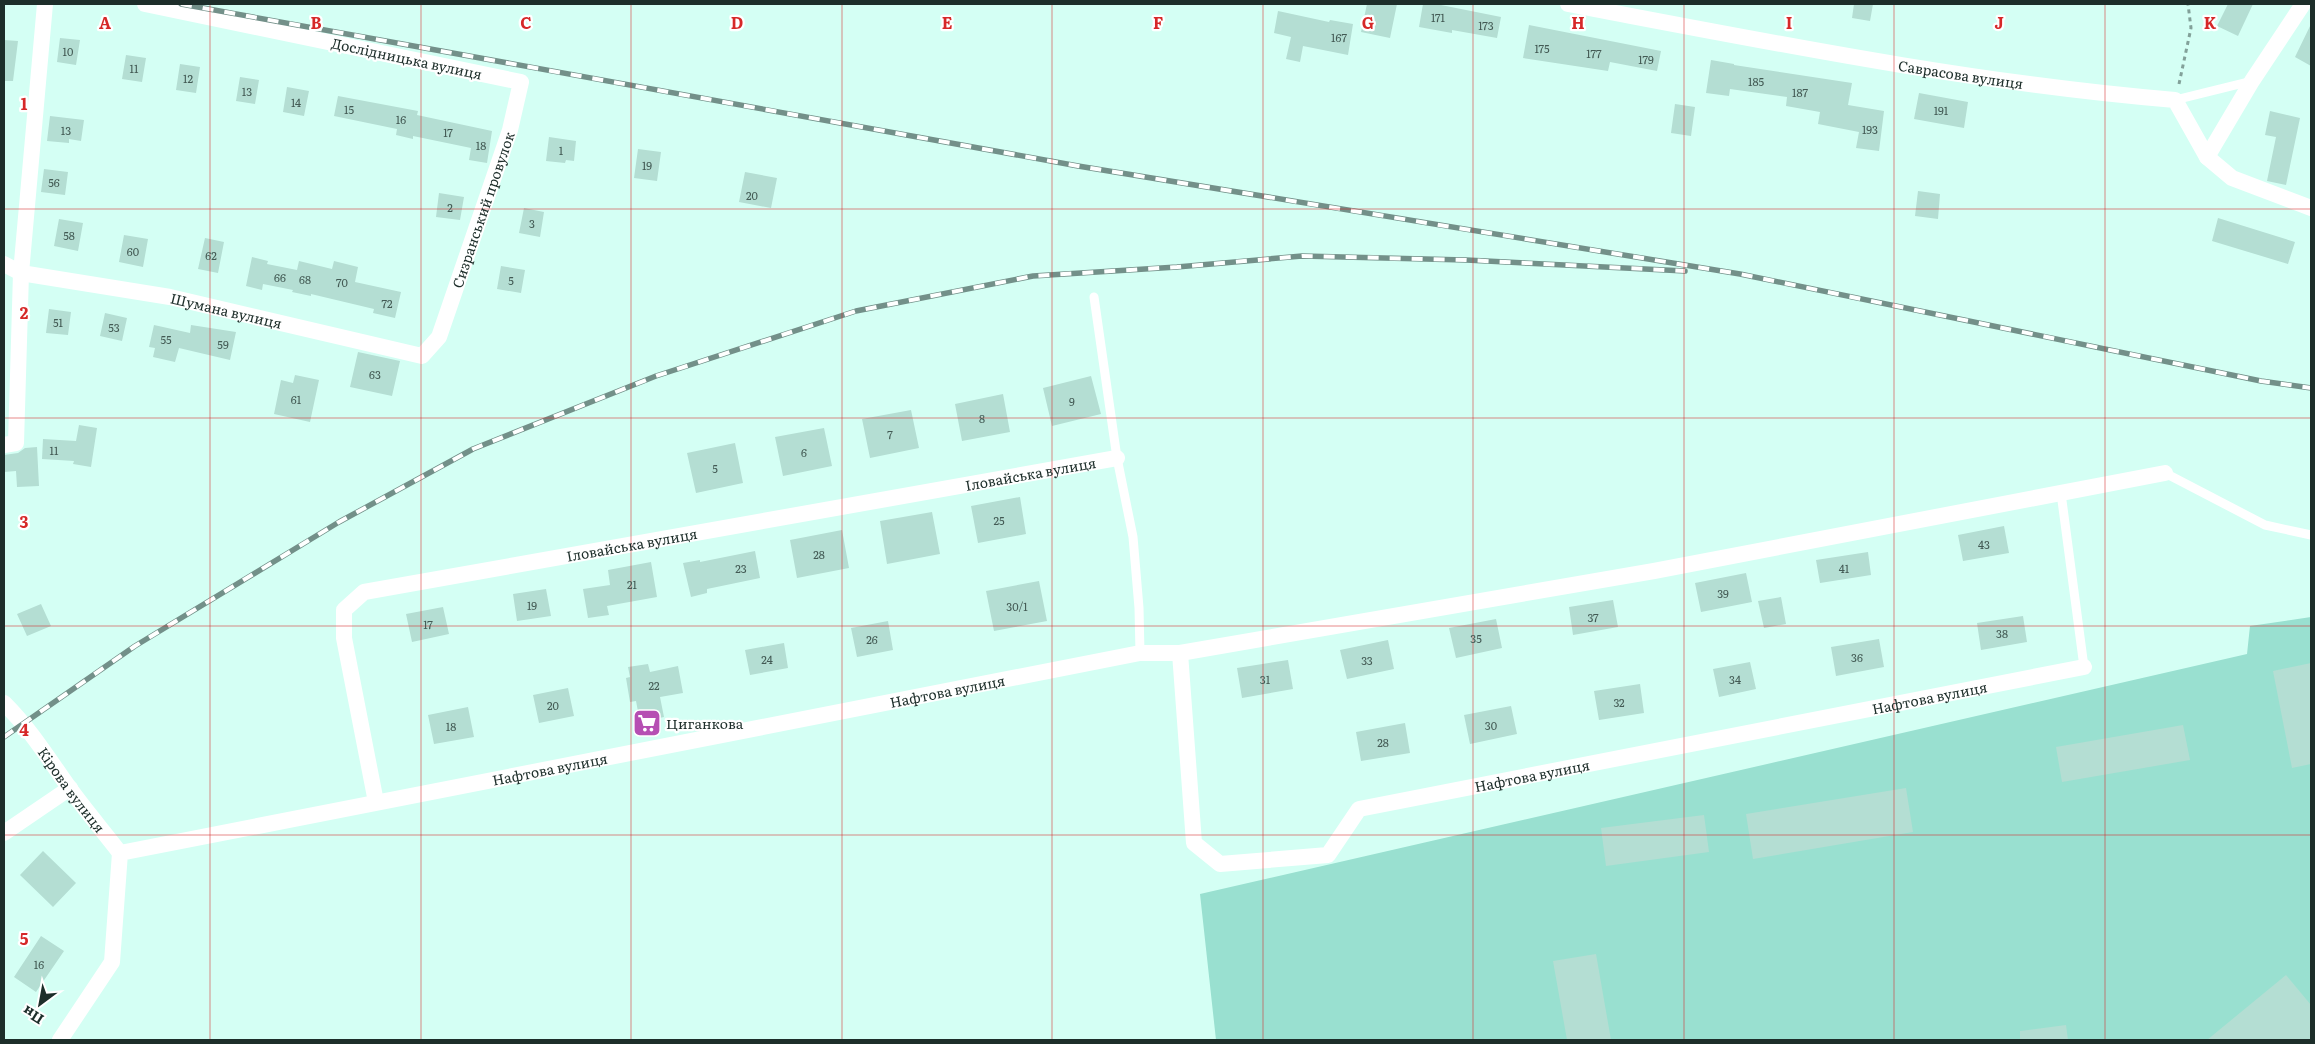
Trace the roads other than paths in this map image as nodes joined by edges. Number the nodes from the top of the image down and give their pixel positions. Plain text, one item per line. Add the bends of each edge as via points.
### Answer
1 (45, 4) edge
2 (145, 4) edge
3 (1568, 4) edge
4 (2303, 4) edge
5 (2252, 81) junction
6 (521, 82) joint
7 (2175, 100) junction
8 (2207, 157) junction
9 (2311, 208) edge
10 (4, 264) edge
11 (20, 273) junction
12 (1094, 297) dead end
13 (439, 337) joint
14 (4, 445) edge
15 (1118, 458) junction
16 (2165, 473) joint
17 (2061, 493) junction
18 (2311, 535) edge
19 (1140, 653) junction
20 (1180, 653) junction
21 (2084, 667) joint
22 (4, 703) edge
23 (70, 788) junction
24 (376, 802) junction
25 (4, 833) edge
26 (120, 854) junction
27 (60, 1040) edge

1 - 11 street
2 - 6 street, Дослідницька вулиця
3 - 7 street, Саврасова вулиця via 1844,57 2121,96
4 - 5 street
5 - 7 lane
5 - 8 street
6 - 13 street, Сизранський провулок via 510,130
7 - 8 street
8 - 9 street via 2232,178
10 - 11 street, Шумана вулиця
11 - 13 street, Шумана вулиця via 170,297 422,356
11 - 14 street via 16,443
12 - 15 lane
15 - 19 lane via 1133,538
15 - 24 street, Іловайська вулиця via 364,592 344,610 344,638
16 - 17 street, Нафтова вулиця
16 - 18 lane via 2265,525
17 - 20 street, Нафтова вулиця via 1645,572
17 - 21 lane
19 - 20 street, Нафтова вулиця
19 - 24 street, Нафтова вулиця
20 - 21 street, Нафтова вулиця via 1194,843 1220,864 1328,855 1359,809
22 - 23 street, Кірова вулиця via 24,722
23 - 25 street
23 - 26 street, Кірова вулиця
24 - 26 street, Нафтова вулиця
26 - 27 street via 112,962

